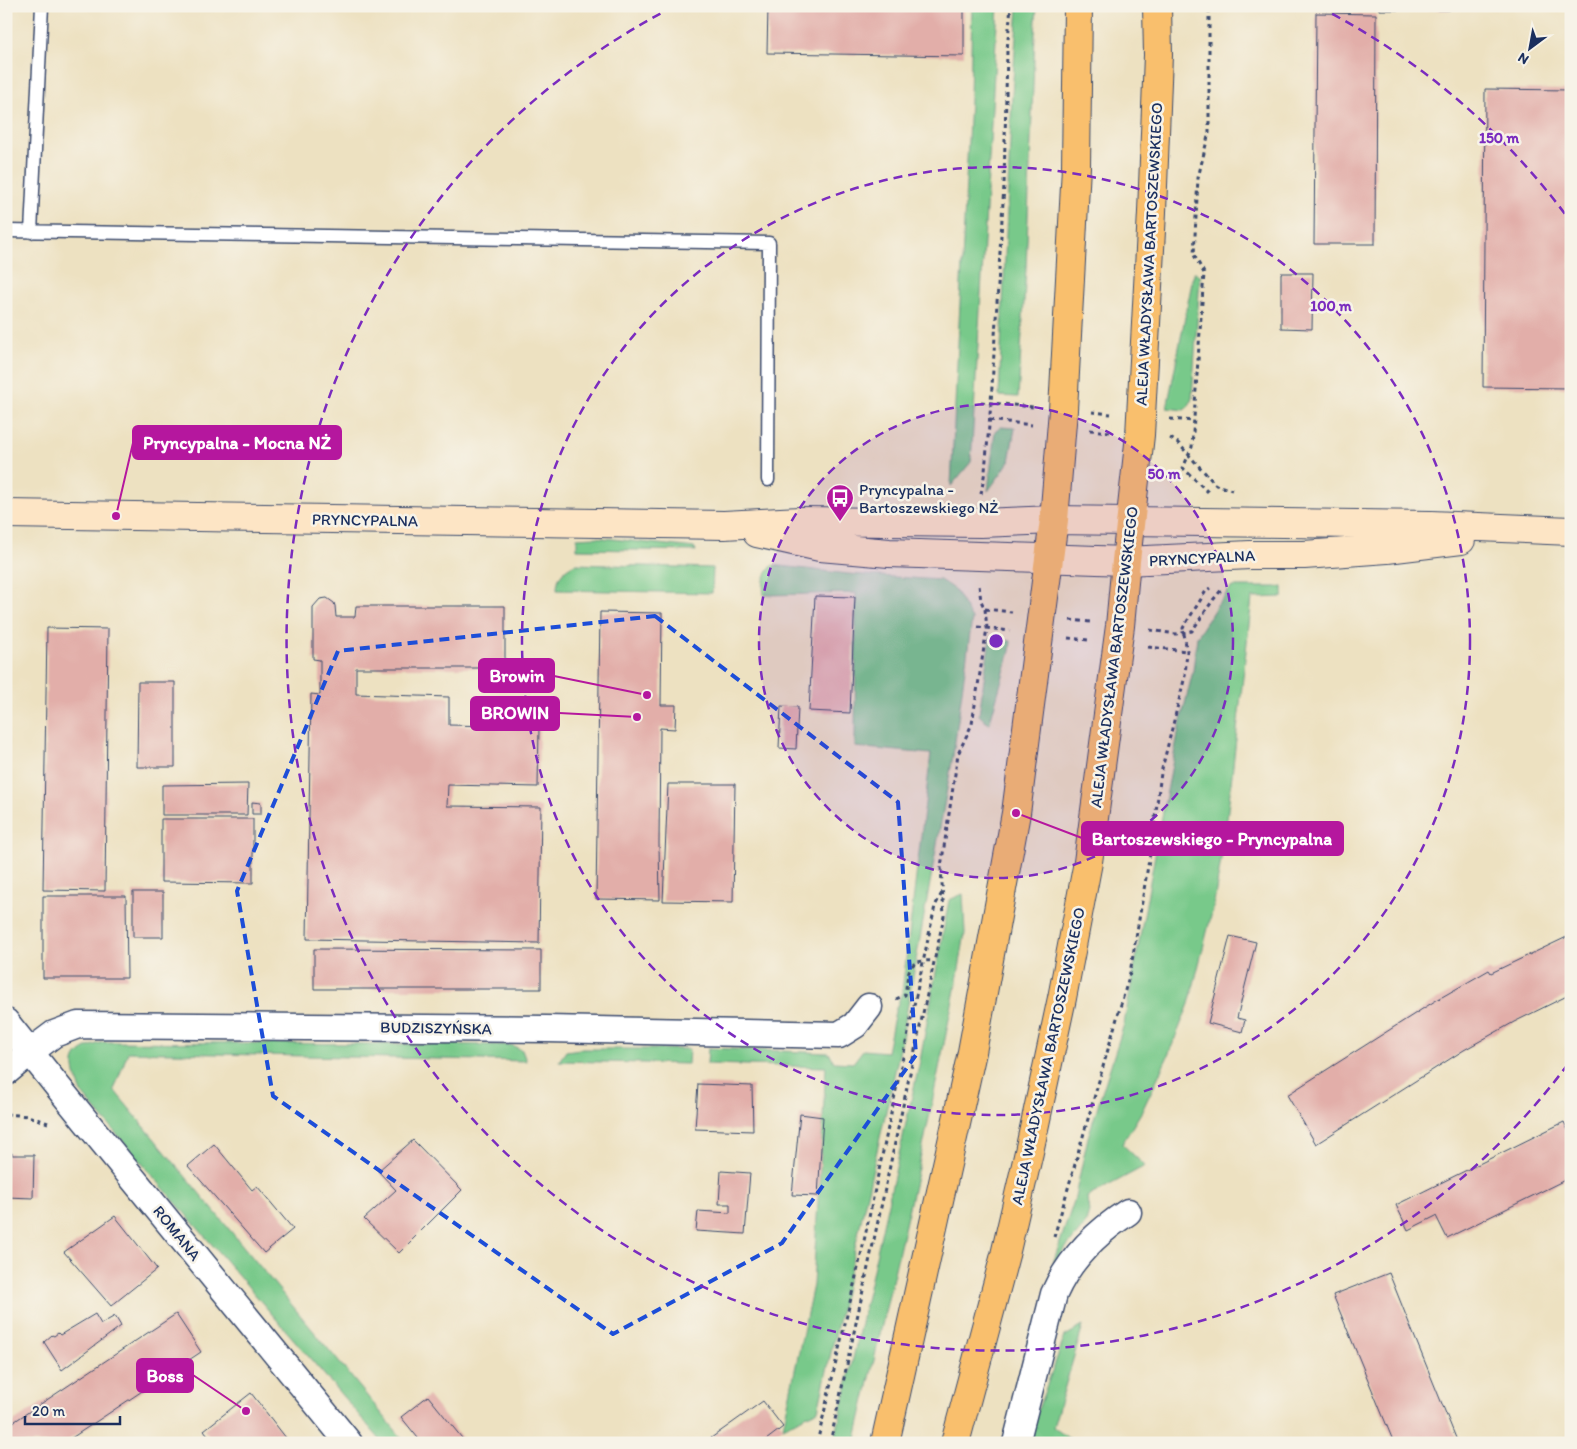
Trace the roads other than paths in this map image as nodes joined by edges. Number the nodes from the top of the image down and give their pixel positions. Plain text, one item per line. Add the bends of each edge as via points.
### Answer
1 (42, 6) edge
2 (1078, 6) edge
3 (1157, 6) edge
4 (6, 231) edge
5 (31, 232) junction
6 (768, 480) dead end
7 (6, 514) edge
8 (1054, 520) junction
9 (1131, 522) junction
10 (724, 525) junction
11 (1532, 531) junction
12 (1571, 531) edge
13 (1049, 557) junction
14 (1126, 561) junction
15 (869, 1007) road end
16 (6, 1022) edge
17 (30, 1052) junction
18 (6, 1072) edge
19 (1128, 1212) dead end
20 (349, 1443) edge
21 (885, 1443) edge
22 (955, 1443) edge
23 (1016, 1443) edge

1 - 5 lane
2 - 8 main road via 1076,167
3 - 9 main road, ALEJA WŁADYSŁAWA BARTOSZEWSKIEGO via 1152,212 1140,435
4 - 5 lane
5 - 6 lane via 769,242
7 - 10 street, PRYNCYPALNA
8 - 9 street, PRYNCYPALNA
8 - 10 street, PRYNCYPALNA via 981,523 800,521
8 - 13 main road
9 - 11 street, PRYNCYPALNA via 1431,526
9 - 14 main road, ALEJA WŁADYSŁAWA BARTOSZEWSKIEGO
10 - 13 street, PRYNCYPALNA via 820,547 889,553
11 - 12 street, PRYNCYPALNA
11 - 14 street, PRYNCYPALNA via 1387,549
13 - 14 street, PRYNCYPALNA
13 - 21 main road via 1016,813 997,926
14 - 22 main road, ALEJA WŁADYSŁAWA BARTOSZEWSKIEGO via 1088,862 1062,998 1005,1255
15 - 17 street, BUDZISZYŃSKA via 855,1025 839,1035 78,1025 54,1034
16 - 17 street, ROMANA
17 - 18 street, BUDZISZYŃSKA
17 - 20 street, ROMANA
19 - 23 street via 1095,1238 1061,1277

